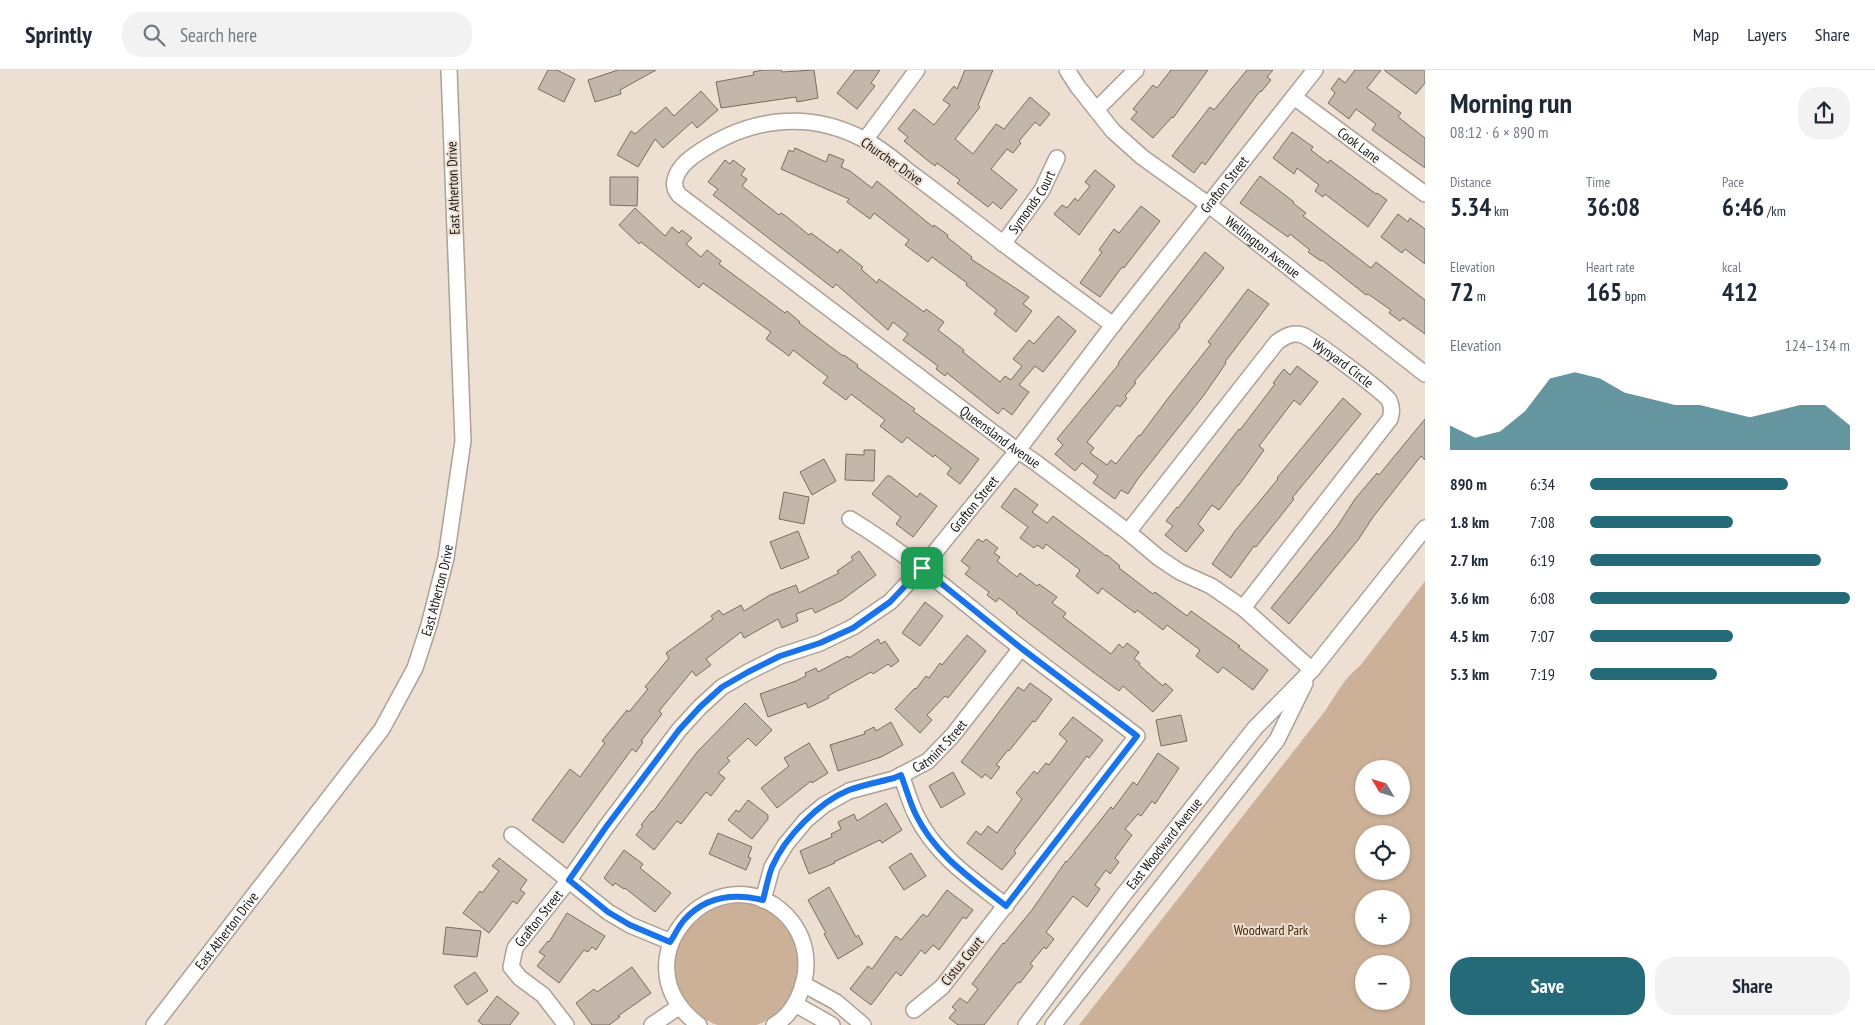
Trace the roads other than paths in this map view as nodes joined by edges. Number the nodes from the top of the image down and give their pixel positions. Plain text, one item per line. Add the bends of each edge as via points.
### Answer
1 (450, 70) edge
2 (918, 70) edge
3 (1067, 70) edge
4 (1136, 70) edge
5 (1315, 70) edge
6 (1294, 97) junction
7 (1096, 110) junction
8 (865, 140) junction
9 (1057, 158) dead end
10 (1425, 194) edge
11 (688, 202) joint
12 (1209, 205) junction
13 (1003, 244) junction
14 (1113, 325) junction
15 (1425, 374) edge
16 (1018, 450) junction
17 (850, 519) dead end
18 (1425, 528) edge
19 (1128, 532) junction
20 (922, 568) junction
21 (1243, 608) junction
22 (1021, 648) junction
23 (1312, 670) junction
24 (901, 775) junction
25 (512, 835) dead end
26 (569, 880) junction
27 (763, 900) junction
28 (1006, 906) junction
29 (670, 942) junction
30 (803, 984) junction
31 (795, 1004) junction
32 (680, 1006) junction
33 (914, 1010) dead end
34 (154, 1025) edge
35 (566, 1025) edge
36 (652, 1025) edge
37 (699, 1025) edge
38 (774, 1025) edge
39 (832, 1025) edge
40 (863, 1025) edge
41 (1026, 1025) edge
42 (1053, 1025) edge

1 - 34 street, East Atherton Drive via 462,441 446,558 429,625 414,668 382,729
2 - 8 street
3 - 7 street, Wellington Avenue
4 - 7 street
5 - 6 street, Grafton Street
6 - 10 street, Cook Lane
6 - 12 street, Grafton Street
7 - 12 street, Wellington Avenue via 1113,131 1142,157
8 - 11 street, Churcher Drive via 816,123 770,122 740,130 709,145 680,169 674,181 675,190
8 - 13 street, Churcher Drive
9 - 13 street, Symonds Court via 1042,190
11 - 16 street, Queensland Avenue
12 - 14 street, Grafton Street
12 - 15 street, Wellington Avenue
13 - 14 street, Churcher Drive
14 - 16 street, Grafton Street
16 - 19 street, Queensland Avenue
16 - 20 street, Grafton Street
17 - 20 street
18 - 23 street, East Woodward Avenue
19 - 21 street, Queensland Avenue via 1180,572 1211,586
19 - 21 street, Wynyard Circle via 1276,342 1296,334 1310,338 1378,389 1388,400 1392,412 1390,419
20 - 22 street
20 - 26 street, Grafton Street via 890,602 853,628 780,656 722,687 679,730
21 - 23 street, Queensland Avenue
22 - 24 street, Catmint Street via 953,735 928,761
22 - 28 street, Cistus Court via 1137,736
23 - 41 street, East Woodward Avenue via 1255,728
23 - 42 street, East Woodward Avenue via 1277,740
24 - 27 street, Catmint Street via 849,790 806,820 772,867
24 - 28 street via 915,814 945,858
25 - 26 street
26 - 29 street via 630,925
26 - 35 street, Grafton Street via 515,948 511,966 520,978 542,995
27 - 29 street via 746,896 710,900 684,920
27 - 30 street via 792,922 803,942 806,976
28 - 33 street, Cistus Court via 942,987
29 - 32 street via 668,978
30 - 31 street
30 - 40 street via 836,1002
31 - 38 street
31 - 39 street
32 - 36 street
32 - 37 street

